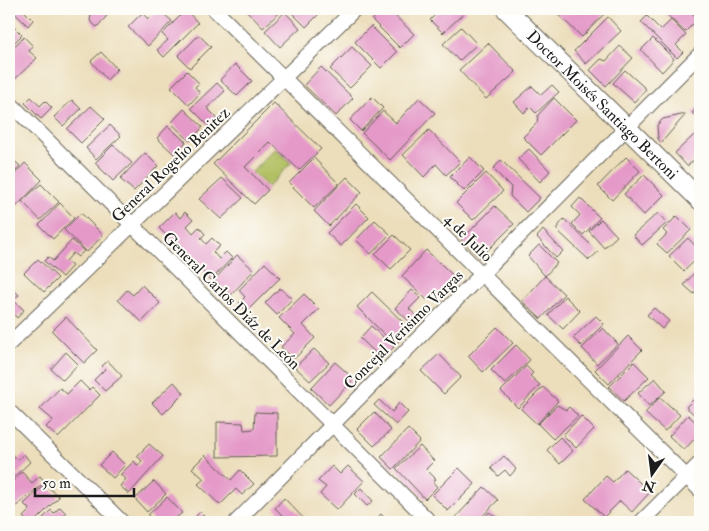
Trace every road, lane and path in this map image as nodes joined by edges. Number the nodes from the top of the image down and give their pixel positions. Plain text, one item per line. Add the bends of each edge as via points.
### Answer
1 (214, 9) edge
2 (355, 9) edge
3 (506, 9) edge
4 (700, 54) edge
5 (285, 79) junction
6 (9, 102) edge
7 (626, 129) junction
8 (700, 200) edge
9 (131, 225) junction
10 (482, 275) junction
11 (9, 344) edge
12 (9, 411) edge
13 (333, 425) junction
14 (700, 463) edge
15 (687, 477) junction
16 (700, 490) edge
17 (122, 522) edge
18 (236, 522) edge
19 (430, 522) edge
20 (641, 522) edge

1 - 5 street, 4 de Julio
2 - 5 street, General Rogelio Benitez
3 - 7 street, Doctor Moisés Santiago Bertoni
4 - 7 street, Concejal Verisimo Vargas
5 - 9 street, General Rogelio Benitez
5 - 10 street, 4 de Julio
6 - 9 street, General Carlos Diáz de León
7 - 8 street, Doctor Moisés Santiago Bertoni
7 - 10 street, Concejal Verisimo Vargas
9 - 11 street, General Rogelio Benitez
9 - 13 street, General Carlos Diáz de León
10 - 13 street, Concejal Verisimo Vargas
10 - 15 street, 4 de Julio
12 - 17 street
13 - 18 street, Concejal Verisimo Vargas
13 - 19 street, General Carlos Diáz de León
14 - 15 street
15 - 16 street, 4 de Julio
15 - 20 street

